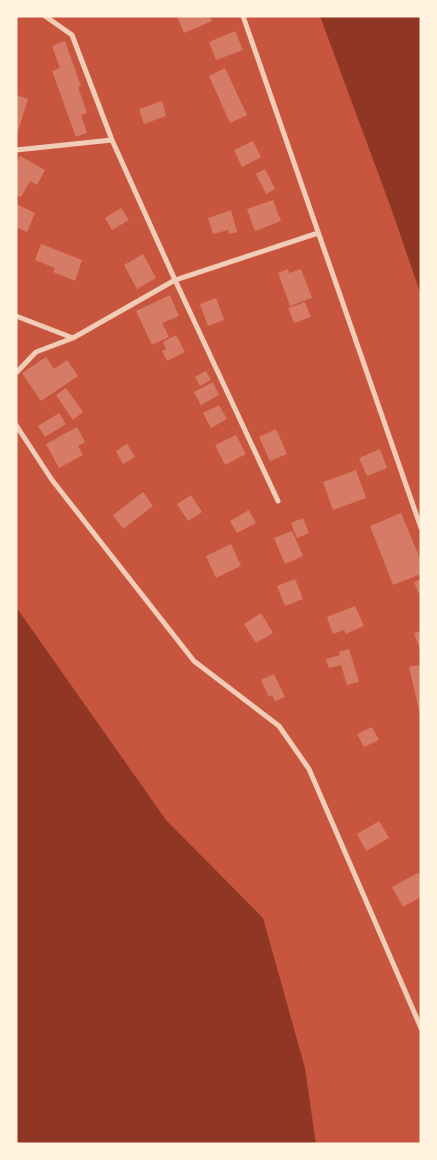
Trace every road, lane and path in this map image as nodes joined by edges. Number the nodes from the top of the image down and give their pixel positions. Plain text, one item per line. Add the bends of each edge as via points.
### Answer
1 (45, 16) edge
2 (243, 16) edge
3 (112, 140) junction
4 (16, 150) edge
5 (318, 233) junction
6 (175, 280) junction
7 (16, 316) edge
8 (73, 338) junction
9 (16, 373) edge
10 (16, 425) edge
11 (278, 501) dead end
12 (421, 528) edge
13 (421, 1028) edge

1 - 3 street via 72,35
2 - 5 street
3 - 4 street
3 - 6 street
5 - 6 street
5 - 12 street
6 - 8 street
6 - 11 street
7 - 8 street
8 - 9 street via 36,352
10 - 13 street via 52,480 194,660 279,726 309,769

